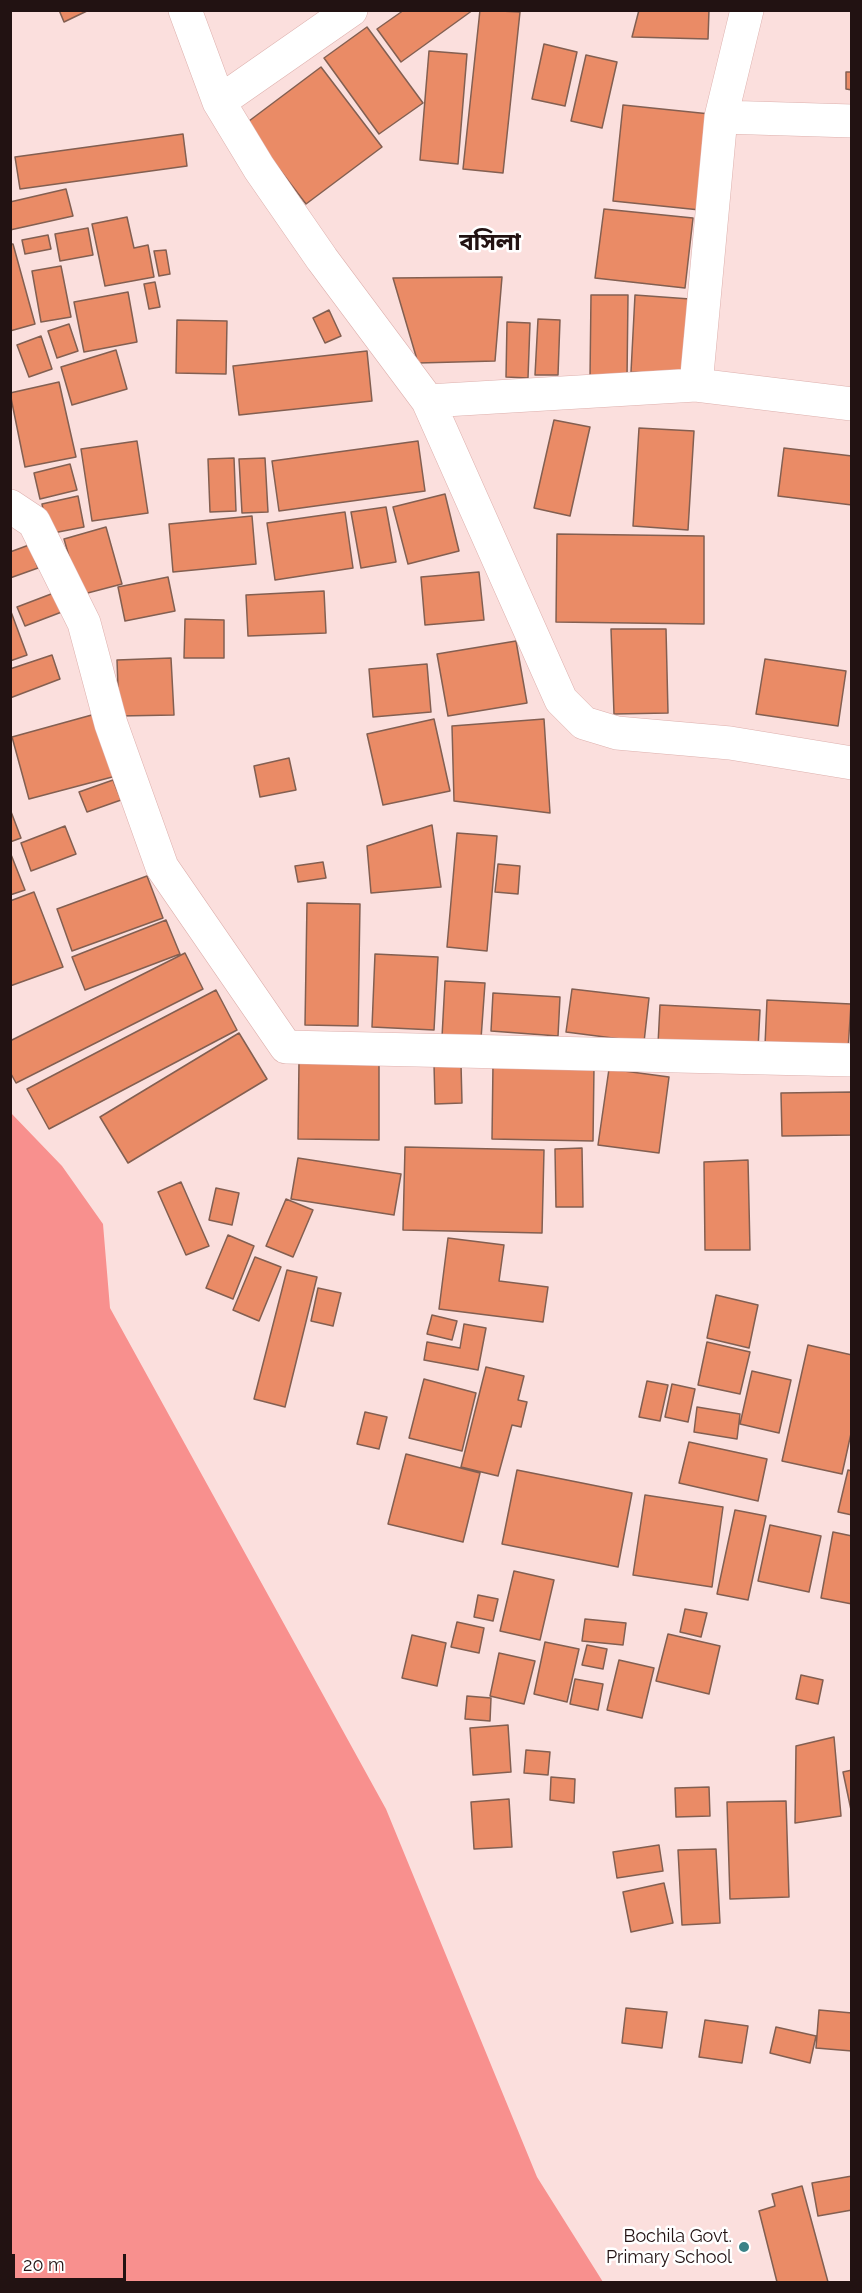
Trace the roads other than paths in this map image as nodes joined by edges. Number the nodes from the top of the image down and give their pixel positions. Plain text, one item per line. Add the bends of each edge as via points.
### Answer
1 (185, 10) edge
2 (351, 10) edge
3 (747, 10) edge
4 (219, 102) junction
5 (721, 117) junction
6 (852, 122) edge
7 (696, 385) junction
8 (428, 401) junction
9 (852, 404) edge
10 (10, 506) edge
11 (851, 754) edge
12 (852, 1060) edge

1 - 4 street
2 - 4 street
3 - 5 street
4 - 8 street via 322,259
5 - 6 street
5 - 7 street
7 - 8 street
7 - 9 street
8 - 11 street via 561,700 584,723 617,733
10 - 12 street via 34,522 84,624 111,724 162,867 286,1047

